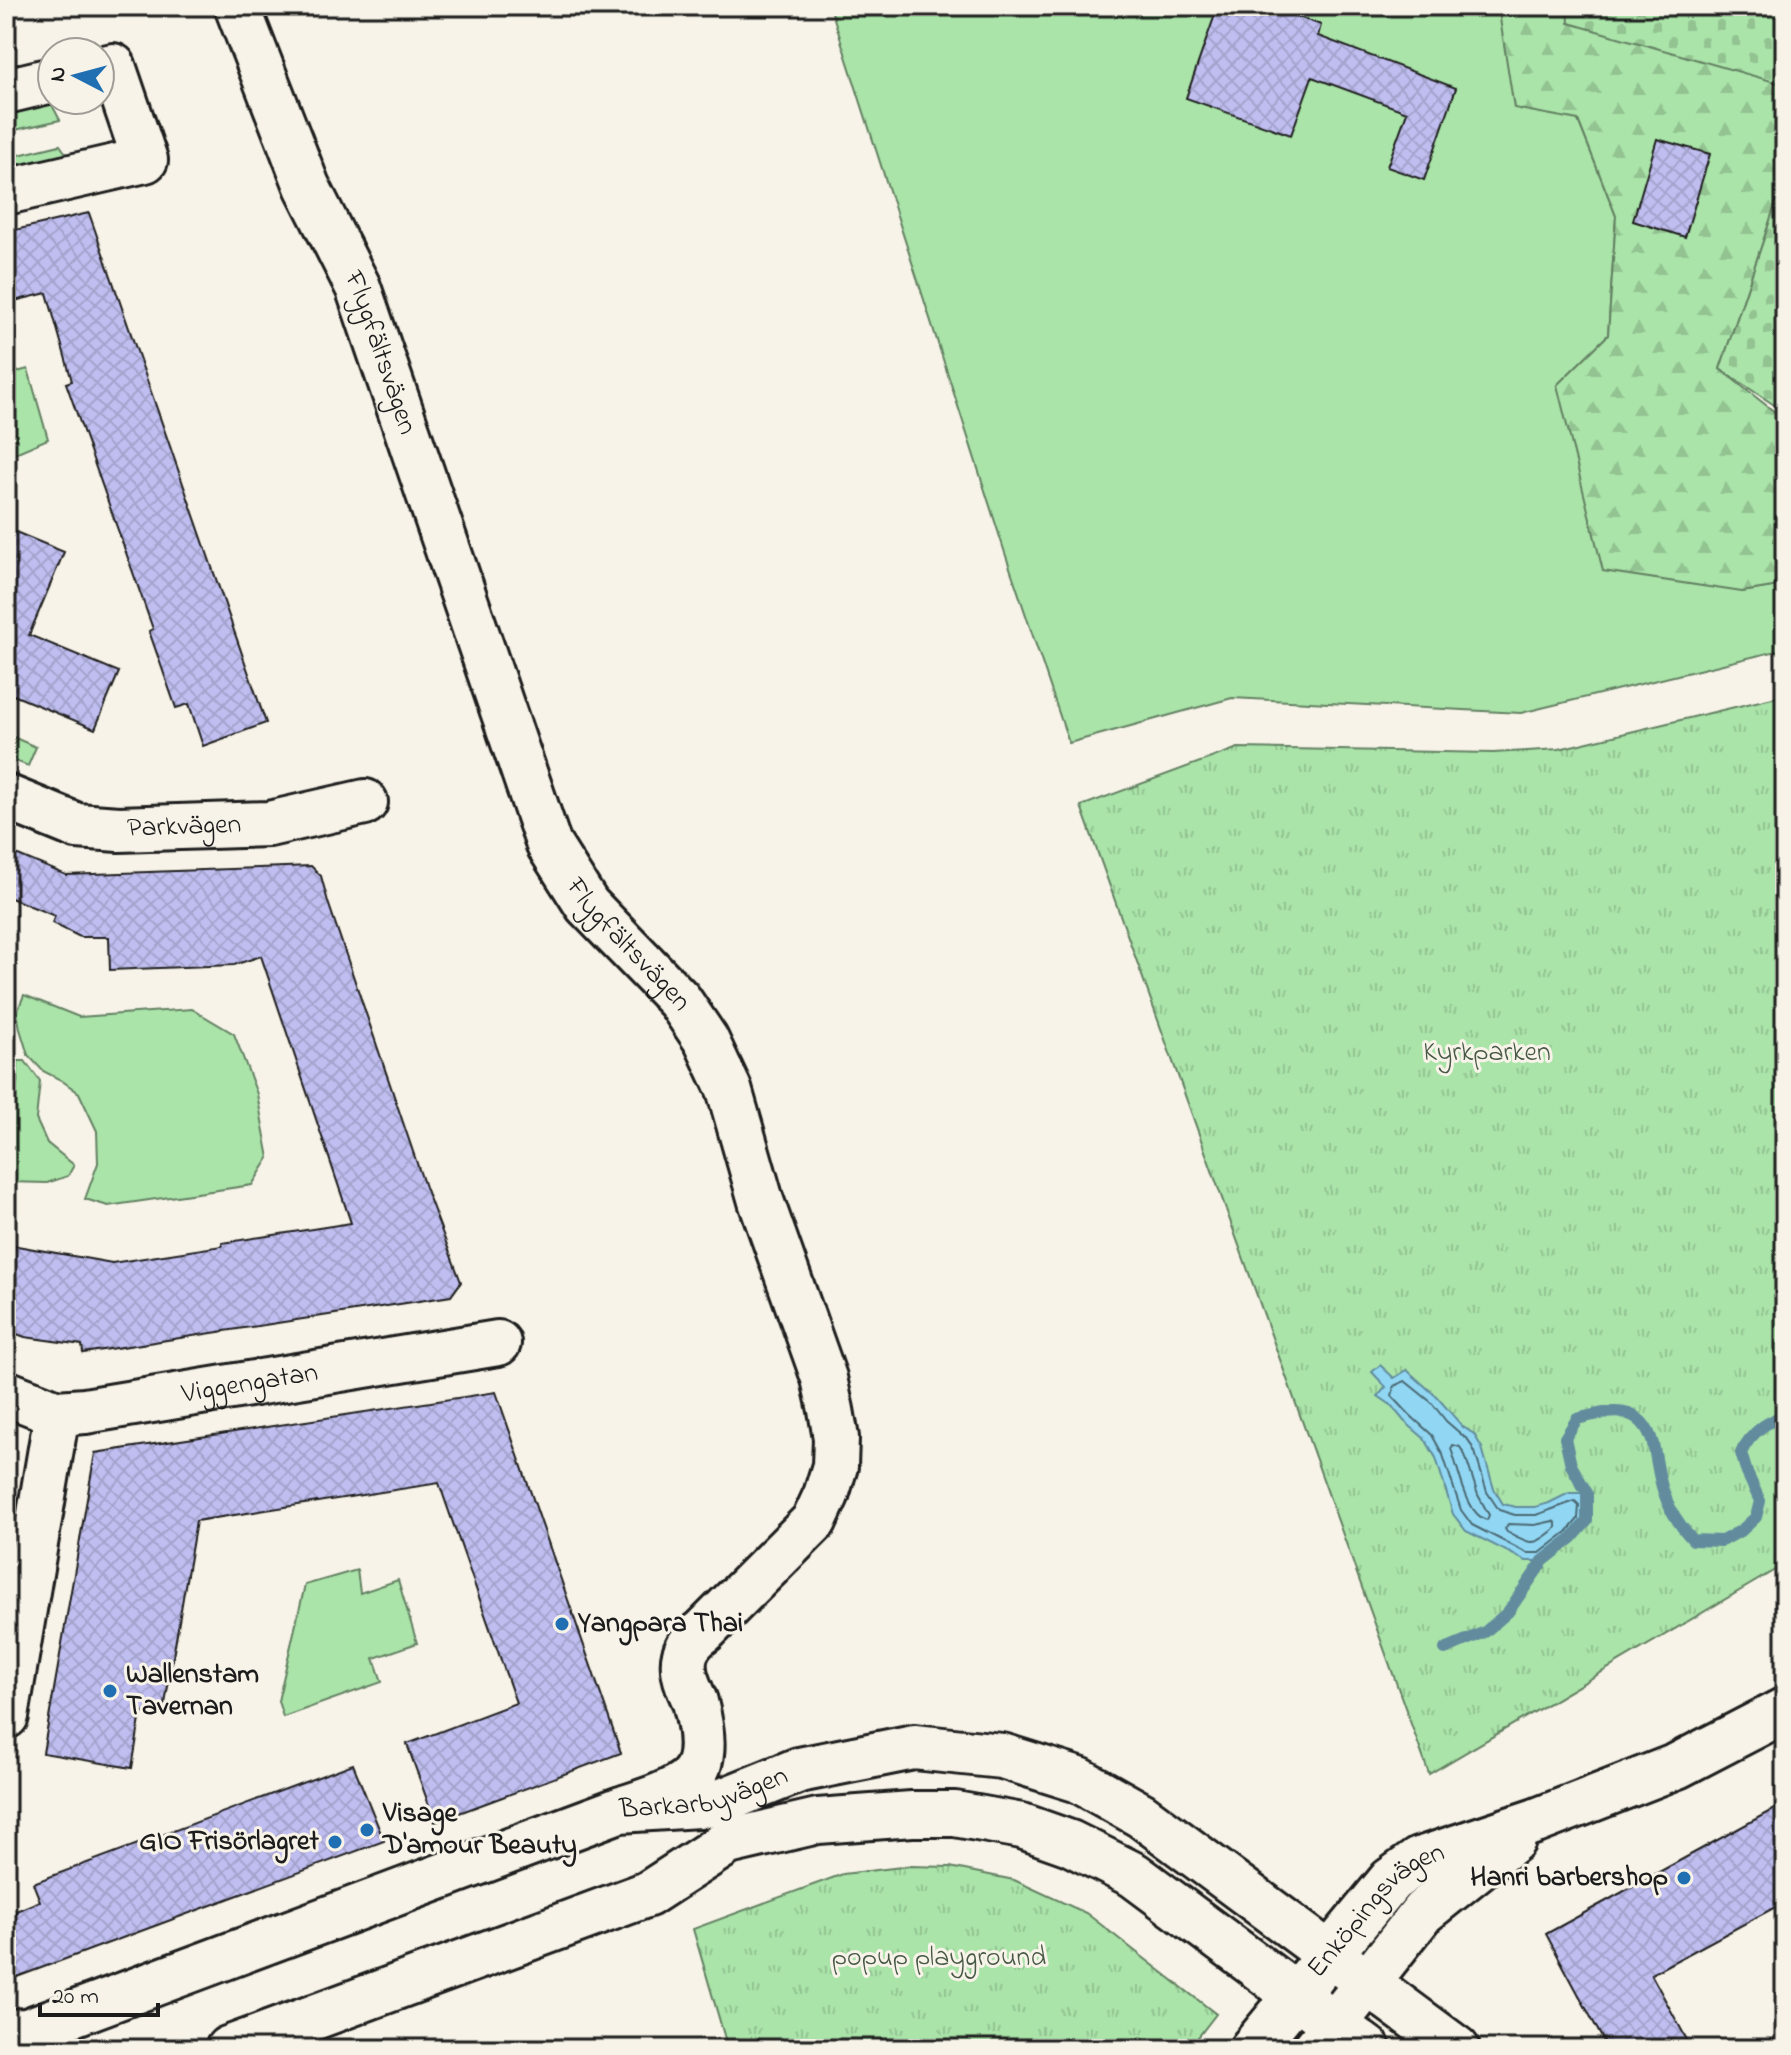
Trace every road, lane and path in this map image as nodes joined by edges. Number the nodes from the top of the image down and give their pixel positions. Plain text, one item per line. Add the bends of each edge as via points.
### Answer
1 (237, 6) edge
2 (36, 84) edge
3 (116, 89) edge
4 (6, 91) edge
5 (6, 192) edge
6 (6, 797) edge
7 (365, 802) dead end
8 (498, 1343) dead end
9 (6, 1393) edge
10 (57, 1413) junction
11 (1785, 1710) edge
12 (6, 1716) edge
13 (619, 1810) junction
14 (1536, 1821) junction
15 (721, 1823) junction
16 (1330, 1953) junction
17 (1367, 1982) junction
18 (1296, 1995) junction
19 (6, 2032) edge
20 (1339, 2041) edge
21 (228, 2049) edge
22 (1252, 2049) edge
23 (1457, 2049) edge

1 - 13 street, Flygfältsvägen via 307,186 358,287 549,845 587,905 679,1000 706,1040 729,1089 831,1410 835,1466 814,1521 690,1640 684,1657 701,1759 690,1778
2 - 4 street
3 - 5 street via 145,160
6 - 7 street, Parkvägen via 77,826 119,829 269,824
8 - 10 street, Viggengatan
9 - 10 street, Viggengatan
10 - 12 street
11 - 14 street, Enköpingsvägen via 1677,1766
13 - 15 street, Barkarbyvägen
13 - 19 street, Barkarbyvägen via 27,2031
14 - 16 street, Enköpingsvägen via 1419,1860 1391,1880
14 - 17 street, Enköpingsvägen via 1423,1912
15 - 16 street, Barkarbyvägen via 799,1770 914,1747 1002,1756 1079,1780 1141,1815
15 - 18 street, Barkarbyvägen via 955,1814 1022,1826 1134,1875
15 - 21 street, Barkarbyvägen via 648,1894
16 - 17 street, Barkarbyvägen
16 - 18 street, Enköpingsvägen
17 - 20 street, Enköpingsvägen
17 - 23 street, Barkarbyvägen
18 - 20 street, Barkarbyvägen
18 - 22 street, Enköpingsvägen

